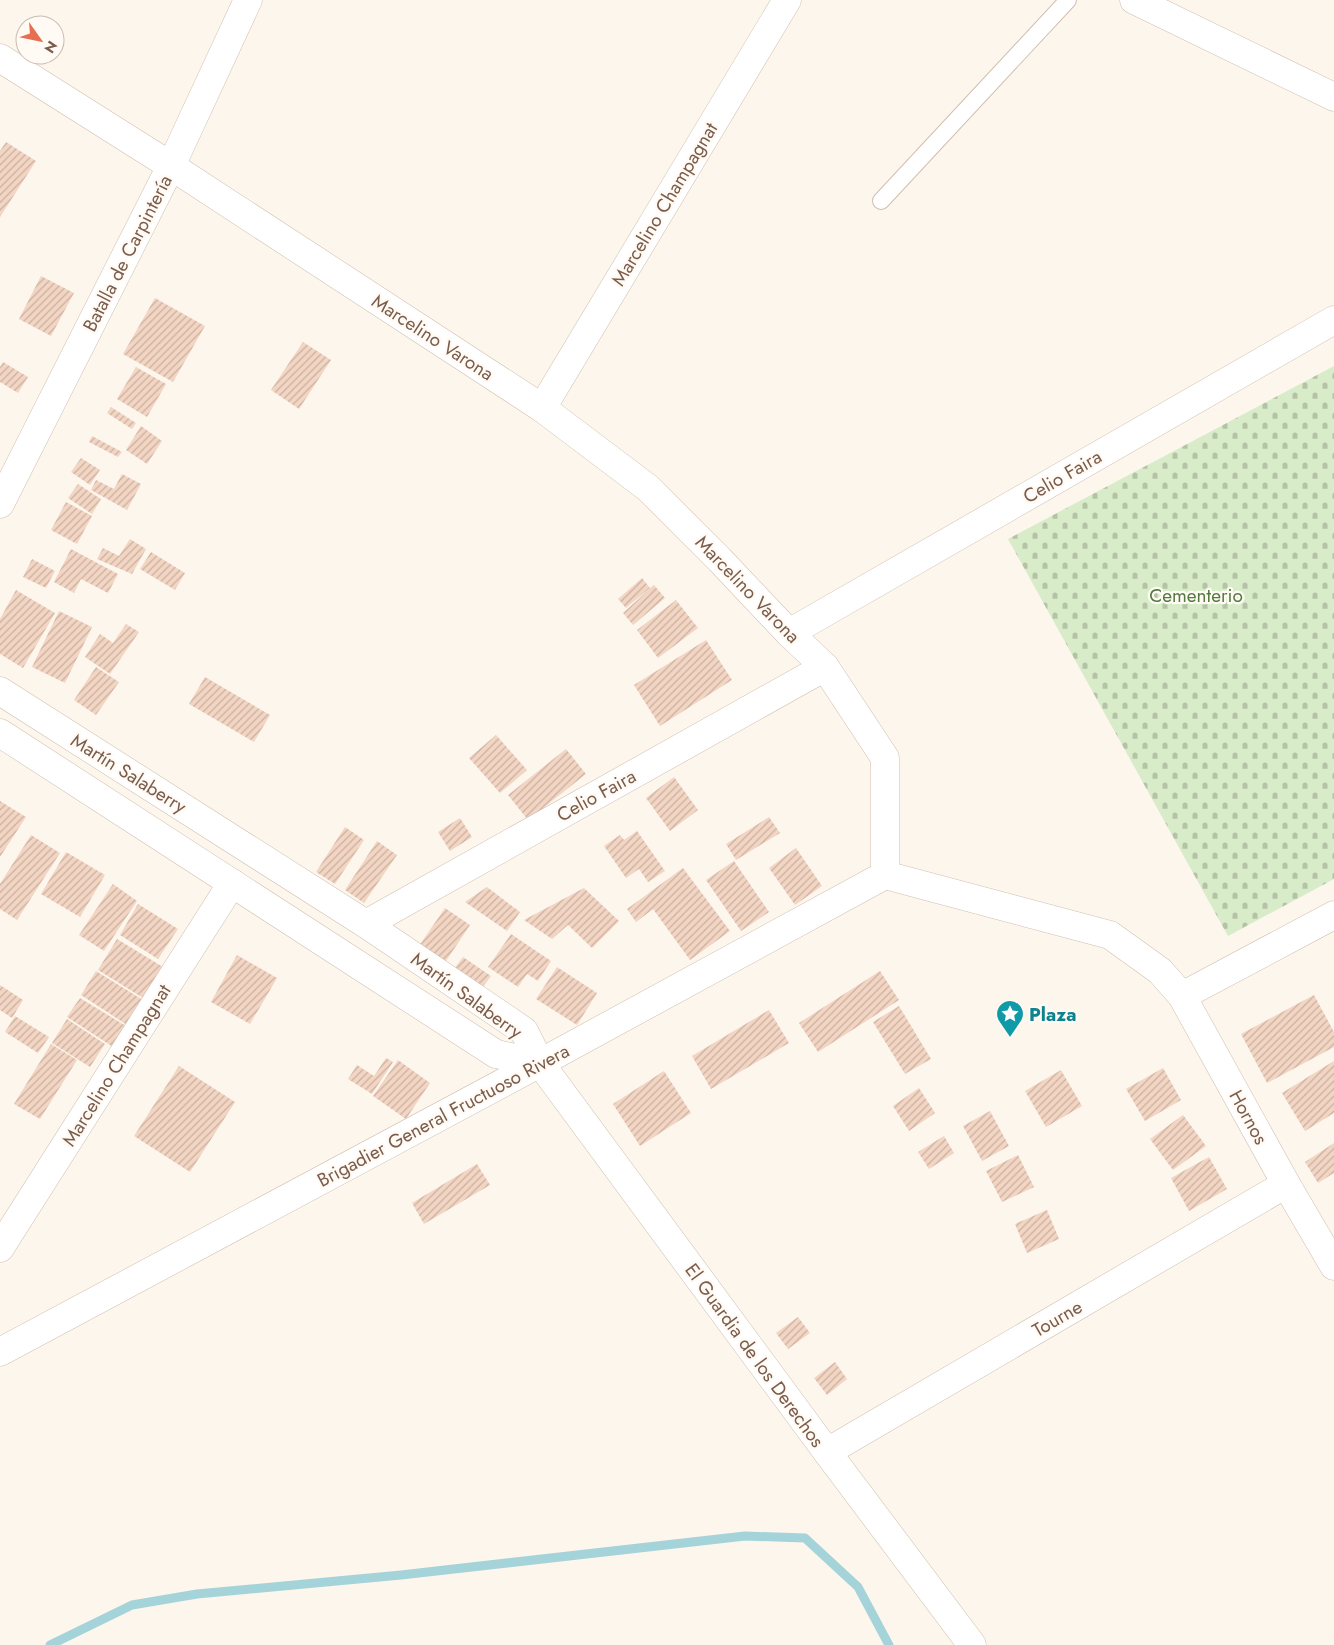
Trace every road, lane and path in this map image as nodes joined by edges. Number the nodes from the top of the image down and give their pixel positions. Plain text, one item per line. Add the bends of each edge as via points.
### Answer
1 (248, 0) edge
2 (787, 0) edge
3 (1068, 0) edge
4 (1134, 0) edge
5 (0, 58) edge
6 (1334, 97) edge
7 (171, 166) junction
8 (881, 201) dead end
9 (1334, 320) edge
10 (542, 408) junction
11 (0, 504) edge
12 (789, 633) junction
13 (825, 667) junction
14 (0, 691) edge
15 (0, 734) edge
16 (885, 875) junction
17 (232, 883) junction
18 (1334, 915) edge
19 (366, 924) junction
20 (1182, 996) junction
21 (540, 1063) junction
22 (1286, 1184) junction
23 (0, 1248) edge
24 (1334, 1266) edge
25 (0, 1352) edge
26 (827, 1452) junction
27 (972, 1645) edge

1 - 7 street, Batalla de Carpintería
2 - 10 street, Marcelino Champagnat
3 - 8 lane
4 - 6 street
5 - 7 street, Marcelino Varona
7 - 10 street, Marcelino Varona
7 - 11 street, Batalla de Carpintería
9 - 12 street, Celio Faira
10 - 12 street, Marcelino Varona via 648,488
12 - 13 street, Marcelino Varona
13 - 16 street, Marcelino Varona via 885,758
13 - 19 street, Celio Faira
14 - 19 street, Martín Salaberry
15 - 17 street, Martín Salaberry
16 - 20 street, Hornos via 1110,935 1160,971
16 - 21 street, Brigadier General Fructuoso Rivera
17 - 21 street, Martín Salaberry via 496,1054
17 - 23 street, Marcelino Champagnat
18 - 20 street
19 - 21 street, Martín Salaberry via 524,1031
20 - 22 street, Hornos
21 - 25 street, Brigadier General Fructuoso Rivera
21 - 26 street, El Guardia de los Derechos
22 - 24 street, Hornos
22 - 26 street, Tourne
26 - 27 street, El Guardia de los Derechos

